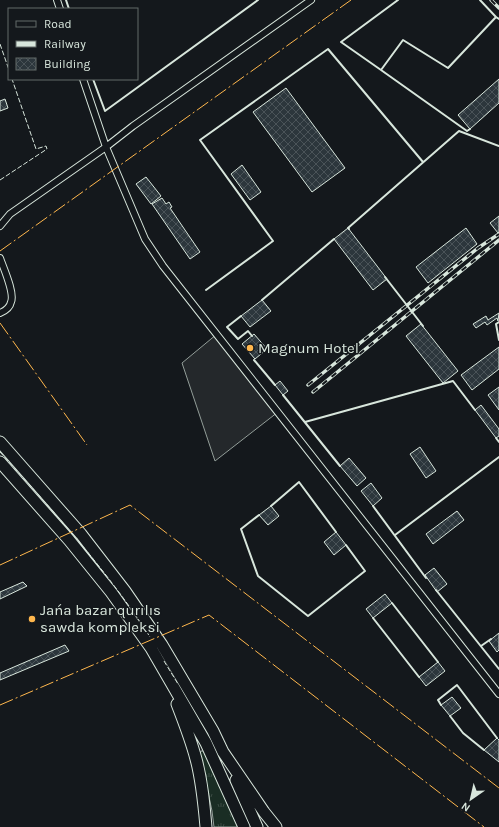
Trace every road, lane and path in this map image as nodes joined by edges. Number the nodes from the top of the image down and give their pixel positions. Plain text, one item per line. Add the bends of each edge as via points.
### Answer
1 (312, 0) edge
2 (83, 80) edge
3 (106, 147) junction
4 (0, 226) edge
5 (0, 258) edge
6 (0, 313) edge
7 (0, 442) edge
8 (0, 462) edge
9 (166, 675) junction
10 (499, 694) edge
11 (224, 752) junction
12 (206, 827) edge
13 (244, 827) edge
14 (257, 827) edge
15 (276, 827) edge

1 - 3 street
2 - 3 street
3 - 4 street via 10,214
3 - 10 street via 145,239 163,266
5 - 6 street via 12,294 12,301
7 - 11 highway via 81,534 126,591 162,645
8 - 9 highway via 111,592
9 - 12 highway via 191,741 203,794
9 - 13 highway via 206,743
11 - 14 highway
11 - 15 highway

